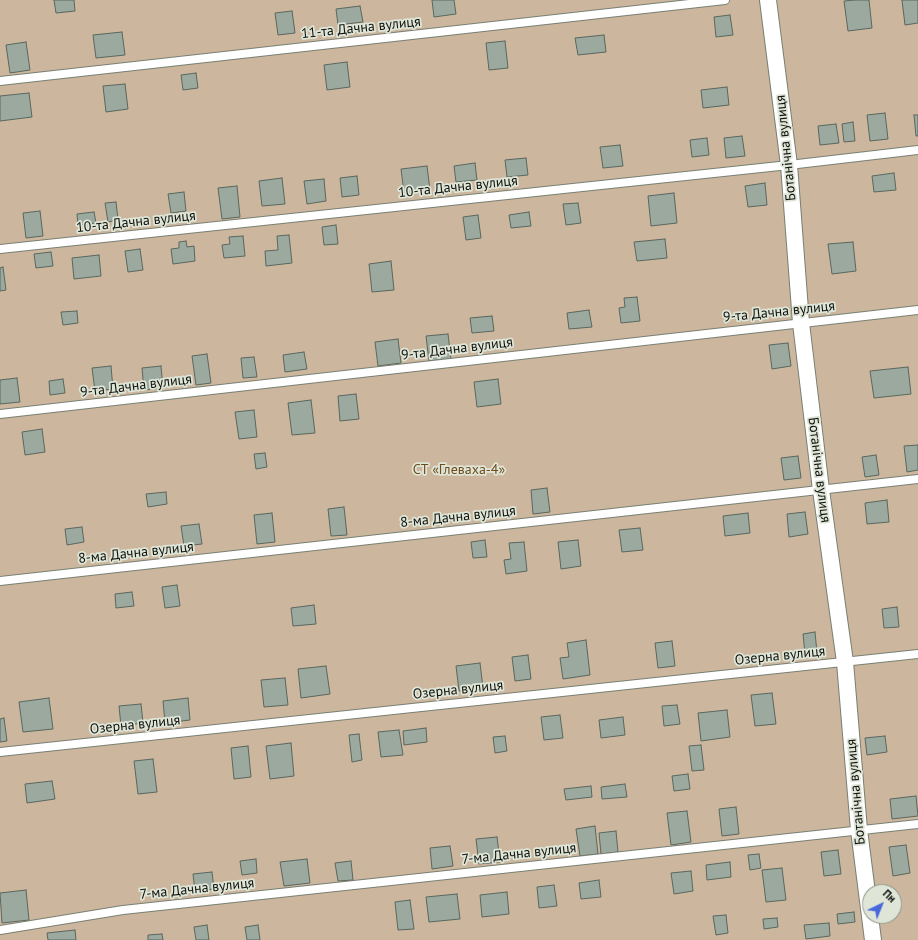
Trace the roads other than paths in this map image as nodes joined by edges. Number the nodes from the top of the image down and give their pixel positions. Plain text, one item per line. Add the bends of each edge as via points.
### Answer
1 (725, 0) edge
2 (768, 0) edge
3 (0, 82) edge
4 (918, 150) edge
5 (789, 165) junction
6 (0, 249) edge
7 (918, 310) edge
8 (801, 323) junction
9 (0, 414) edge
10 (918, 479) edge
11 (821, 490) junction
12 (0, 581) edge
13 (918, 654) edge
14 (845, 662) junction
15 (0, 752) edge
16 (918, 824) edge
17 (859, 830) junction
18 (0, 930) edge
19 (873, 940) edge

1 - 3 lane, 11-та Дачна вулиця
2 - 5 street, Ботанічна вулиця
4 - 5 lane, 10-та Дачна вулиця
5 - 6 lane, 10-та Дачна вулиця
5 - 8 street, Ботанічна вулиця
7 - 8 lane, 9-та Дачна вулиця
8 - 9 lane, 9-та Дачна вулиця
8 - 11 street, Ботанічна вулиця
10 - 11 lane, 8-ма Дачна вулиця
11 - 12 lane, 8-ма Дачна вулиця
11 - 14 street, Ботанічна вулиця
13 - 14 lane, Озерна вулиця
14 - 15 lane, Озерна вулиця
14 - 17 street, Ботанічна вулиця
16 - 17 lane, 7-ма Дачна вулиця
17 - 18 lane, 7-ма Дачна вулиця via 123,910
17 - 19 street, Ботанічна вулиця

